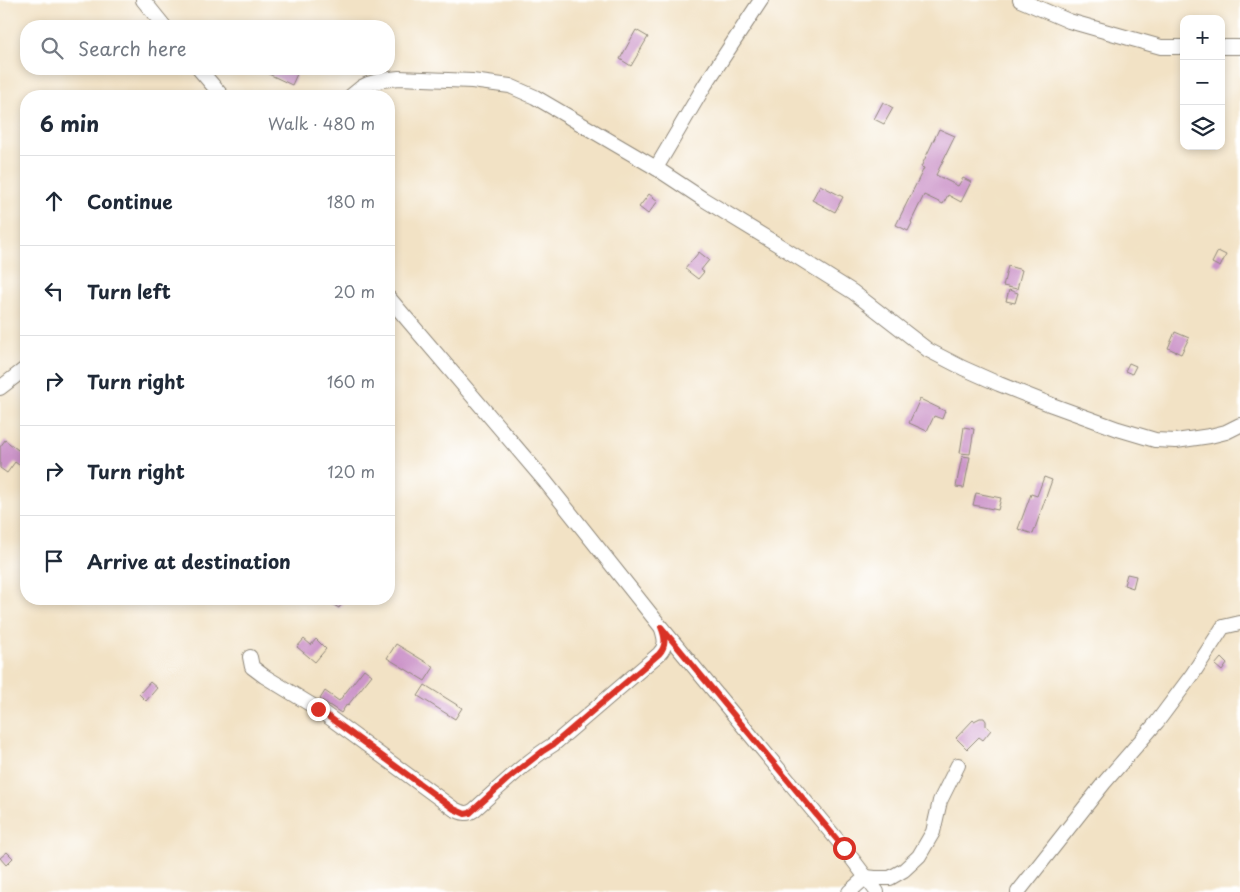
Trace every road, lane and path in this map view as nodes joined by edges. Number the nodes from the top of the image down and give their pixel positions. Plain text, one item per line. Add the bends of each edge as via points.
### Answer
1 (143, 0) edge
2 (761, 0) edge
3 (1020, 0) edge
4 (159, 20) edge
5 (1225, 46) edge
6 (1180, 47) edge
7 (1240, 47) edge
8 (205, 75) edge
9 (217, 90) edge
10 (358, 90) edge
11 (656, 168) junction
12 (395, 305) edge
13 (20, 373) edge
14 (0, 388) edge
15 (1240, 425) edge
16 (1240, 623) edge
17 (661, 627) junction
18 (250, 657) dead end
19 (958, 765) dead end
20 (866, 877) junction
21 (849, 892) edge
22 (877, 892) edge
23 (1018, 892) edge

1 - 4 street
2 - 11 street
3 - 6 street via 1069,21 1161,47
5 - 7 street
8 - 9 street
10 - 11 street via 368,84 399,78 510,86 535,97
11 - 15 street via 853,292 928,350 999,384 1155,440 1210,436
12 - 17 street via 544,480
13 - 14 street
16 - 23 street via 1223,627 1157,722
17 - 18 street via 665,641 659,654 474,810 465,814 318,709 264,676 252,667
17 - 20 street
19 - 20 street via 940,801 933,832 919,856 890,878
20 - 21 street
20 - 22 street

